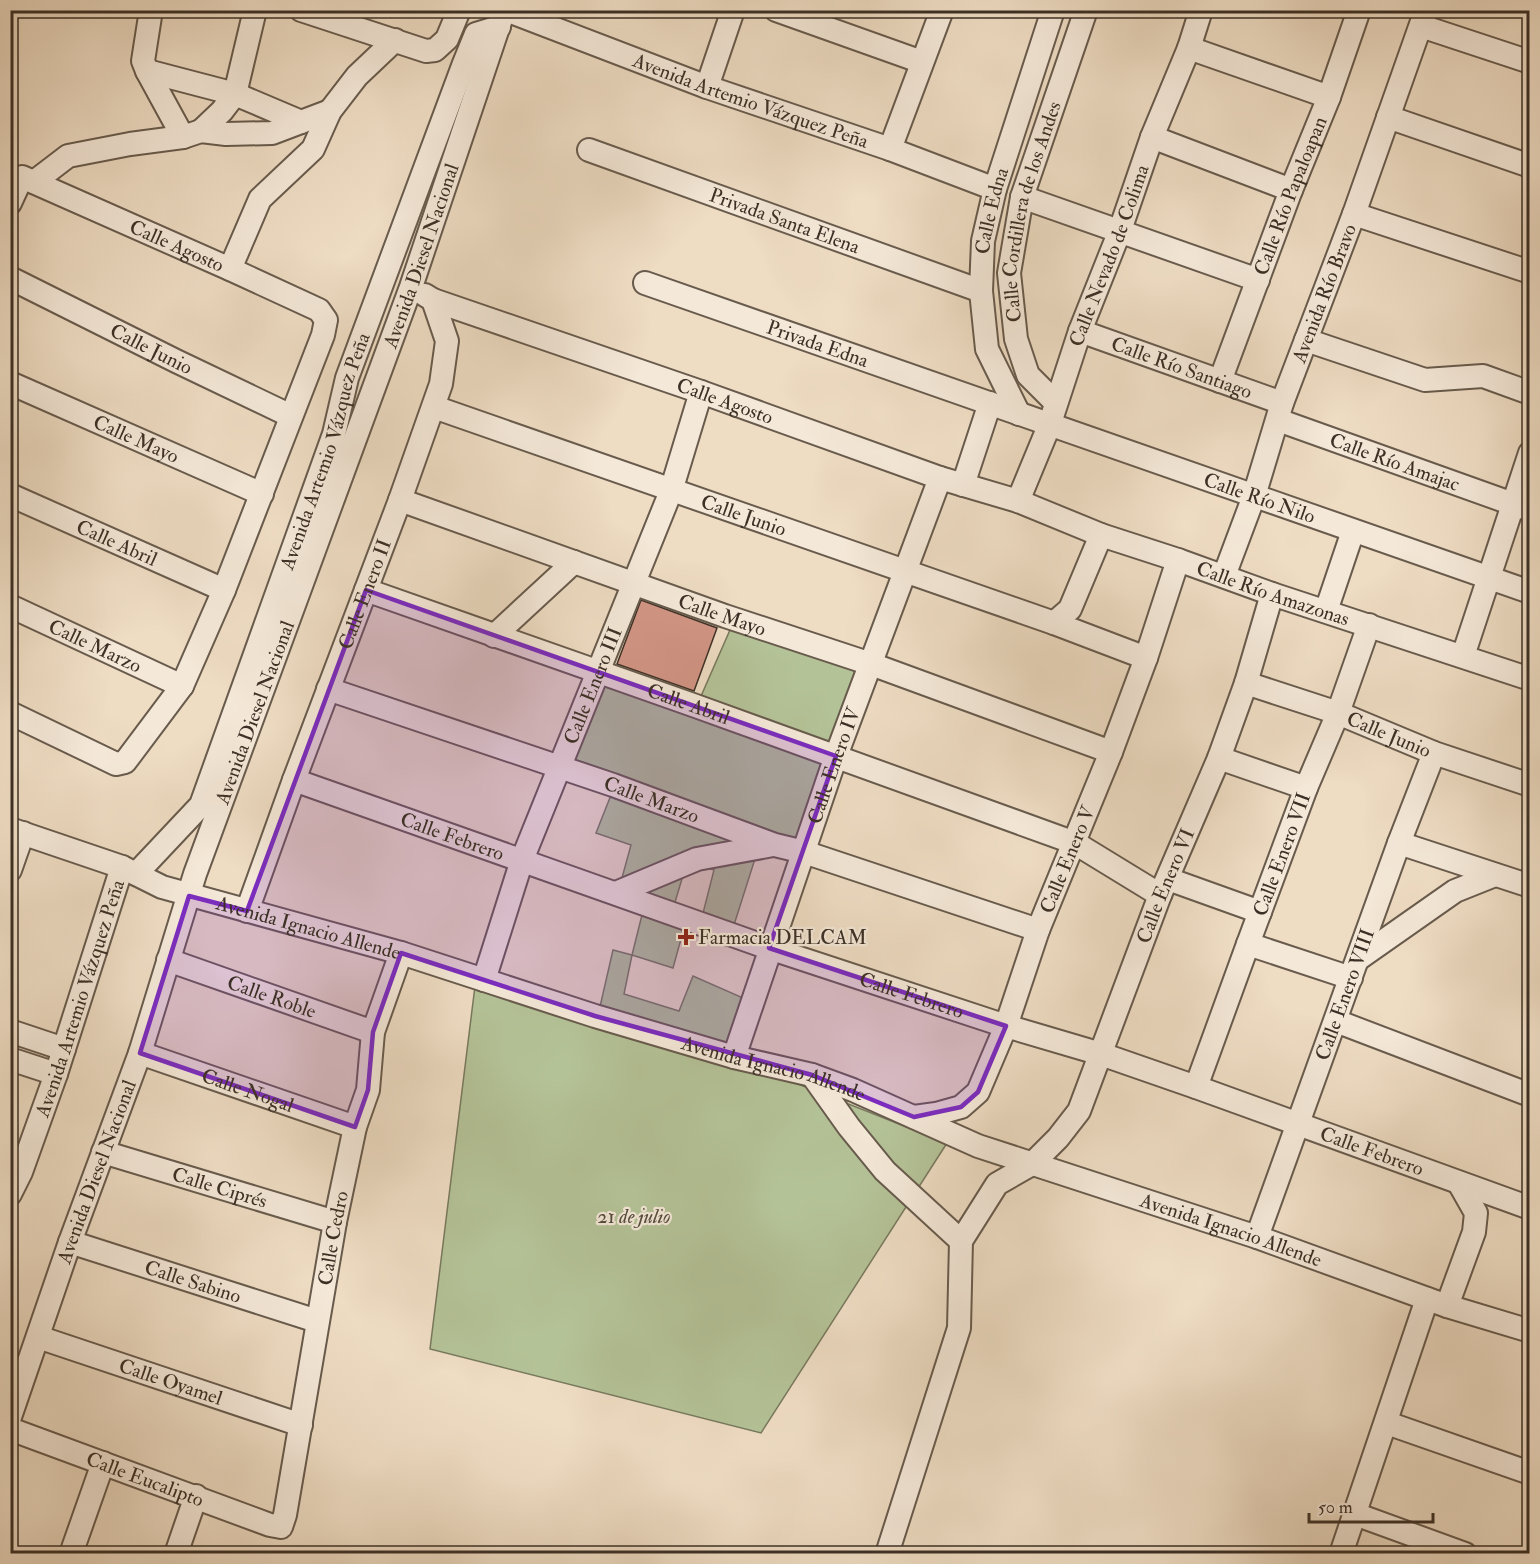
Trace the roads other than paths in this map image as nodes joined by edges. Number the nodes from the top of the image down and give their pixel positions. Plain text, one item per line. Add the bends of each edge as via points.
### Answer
1 (152, 10) edge
2 (255, 10) edge
3 (459, 10) edge
4 (734, 10) edge
5 (776, 10) edge
6 (942, 10) edge
7 (1053, 10) edge
8 (1086, 10) edge
9 (1201, 10) edge
10 (1359, 10) edge
11 (311, 12) edge
12 (503, 16) edge
13 (1423, 18) edge
14 (395, 40) junction
15 (1189, 48) junction
16 (922, 62) junction
17 (1530, 62) edge
18 (147, 70) junction
19 (707, 87) junction
20 (235, 94) junction
21 (1329, 97) junction
22 (330, 111) junction
23 (1388, 117) junction
24 (300, 122) junction
25 (192, 134) junction
26 (1152, 137) junction
27 (890, 148) junction
28 (589, 150) dead end
29 (1530, 166) edge
30 (28, 180) junction
31 (995, 189) junction
32 (1291, 190) junction
33 (1022, 197) junction
34 (10, 203) edge
35 (1354, 214) junction
36 (1119, 233) junction
37 (230, 268) junction
38 (1530, 272) edge
39 (10, 278) edge
40 (385, 279) junction
41 (1258, 280) junction
42 (645, 283) dead end
43 (411, 287) junction
44 (981, 291) junction
45 (433, 300) junction
46 (1080, 331) junction
47 (1306, 340) junction
48 (1220, 381) junction
49 (10, 383) edge
50 (701, 392) junction
51 (1530, 393) edge
52 (990, 403) junction
53 (1056, 403) junction
54 (434, 407) junction
55 (1280, 411) junction
56 (1018, 414) junction
57 (291, 416) junction
58 (1049, 426) junction
59 (1530, 453) edge
60 (940, 478) junction
61 (963, 485) junction
62 (671, 490) junction
63 (262, 494) junction
64 (10, 495) edge
65 (1254, 496) junction
66 (400, 500) junction
67 (1018, 501) junction
68 (1521, 507) edge
69 (1353, 531) junction
70 (1101, 535) junction
71 (1178, 560) junction
72 (574, 562) junction
73 (906, 572) junction
74 (1224, 576) junction
75 (1490, 578) junction
76 (634, 584) junction
77 (224, 590) junction
78 (366, 590) junction
79 (1530, 592) edge
80 (1272, 594) junction
81 (10, 606) edge
82 (1326, 611) junction
83 (1054, 623) junction
84 (1369, 625) junction
85 (494, 636) junction
86 (1463, 656) junction
87 (1146, 658) junction
88 (871, 664) junction
89 (598, 672) junction
90 (1530, 679) edge
91 (1246, 683) junction
92 (182, 686) junction
93 (328, 689) junction
94 (10, 713) edge
95 (1338, 713) junction
96 (1111, 752) junction
97 (1434, 753) junction
98 (836, 756) junction
99 (1219, 758) junction
100 (559, 768) junction
101 (294, 780) junction
102 (1530, 785) edge
103 (1306, 788) junction
104 (17, 832) edge
105 (1075, 843) junction
106 (1399, 843) junction
107 (166, 844) junction
108 (775, 844) junction
109 (804, 852) junction
110 (522, 860) junction
111 (10, 870) edge
112 (129, 870) junction
113 (1495, 875) junction
114 (192, 885) junction
115 (1530, 886) edge
116 (1164, 887) junction
117 (616, 893) junction
118 (247, 911) junction
119 (1260, 912) junction
120 (1038, 930) junction
121 (1248, 944) junction
122 (769, 948) junction
123 (401, 953) junction
124 (168, 960) junction
125 (1354, 969) junction
126 (484, 980) junction
127 (1336, 1021) junction
128 (1006, 1026) junction
129 (10, 1031) edge
130 (373, 1032) junction
131 (64, 1049) junction
132 (140, 1053) junction
133 (1101, 1054) junction
134 (734, 1057) junction
135 (10, 1059) edge
136 (56, 1074) junction
137 (812, 1075) junction
138 (1196, 1087) junction
139 (1530, 1095) edge
140 (914, 1117) junction
141 (1297, 1124) junction
142 (355, 1127) junction
143 (103, 1152) junction
144 (1032, 1164) junction
145 (1459, 1183) junction
146 (10, 1194) edge
147 (1530, 1208) edge
148 (335, 1222) junction
149 (1257, 1237) junction
150 (961, 1241) junction
151 (70, 1242) junction
152 (1437, 1303) junction
153 (317, 1321) junction
154 (1530, 1331) edge
155 (38, 1337) junction
156 (10, 1417) edge
157 (1387, 1423) junction
158 (301, 1425) junction
159 (10, 1429) edge
160 (103, 1463) junction
161 (1530, 1473) edge
162 (196, 1496) junction
163 (1355, 1514) junction
164 (281, 1527) joint
165 (71, 1554) edge
166 (176, 1554) edge
167 (886, 1554) edge
168 (1341, 1554) edge
169 (1465, 1554) edge

1 - 18 street via 143,61
2 - 20 street
3 - 14 street via 447,39 435,50 426,51
4 - 19 street
5 - 16 street
6 - 16 street
7 - 31 street, Calle Edna
8 - 33 street, Calle Cordillera de los Andes
9 - 15 street, Calle Nevado de Colima
10 - 21 street, Calle Río Papaloapan
11 - 14 street
12 - 19 street, Avenida Artemio Vázquez Peña
12 - 40 street, Avenida Artemio Vázquez Peña via 476,34
12 - 43 street, Avenida Diesel Nacional
13 - 17 street
13 - 23 street, Avenida Río Bravo
14 - 22 street via 357,76
15 - 21 street
15 - 26 street, Calle Nevado de Colima
16 - 27 street
18 - 20 street
18 - 25 street
19 - 27 street, Avenida Artemio Vázquez Peña
20 - 24 street
20 - 25 street via 222,111
21 - 32 street, Calle Río Papaloapan
22 - 24 street
22 - 37 street via 313,149 260,199
23 - 29 street
23 - 35 street, Avenida Río Bravo
24 - 25 street via 272,133
25 - 30 street via 68,156
26 - 32 street
26 - 36 street, Calle Nevado de Colima
27 - 31 street, Avenida Artemio Vázquez Peña
28 - 44 street, Privada Santa Elena
30 - 34 street
30 - 37 street, Calle Agosto
31 - 44 street, Calle Edna via 983,241
32 - 41 street, Calle Río Papaloapan
33 - 36 street
33 - 53 street, Calle Cordillera de los Andes via 1009,273 1016,339 1028,375
35 - 38 street
35 - 47 street, Avenida Río Bravo
36 - 41 street
36 - 46 street, Calle Nevado de Colima
37 - 57 street, Calle Agosto via 320,310 326,320
39 - 57 street, Calle Junio
40 - 43 street
40 - 107 street, Avenida Artemio Vázquez Peña via 347,378 334,434 201,805
41 - 48 street, Calle Río Papaloapan
42 - 52 street, Privada Edna
43 - 45 street
43 - 114 street, Avenida Diesel Nacional
44 - 56 street, Calle Edna via 987,349
45 - 50 street, Calle Agosto
45 - 54 street, Calle Enero II via 447,341
46 - 48 street, Calle Río Santiago
46 - 53 street, Calle Nevado de Colima
47 - 51 street via 1425,380 1483,376
47 - 55 street, Avenida Río Bravo
48 - 55 street, Calle Río Santiago
49 - 63 street, Calle Mayo
50 - 60 street, Calle Agosto
50 - 62 street, Calle Enero III
52 - 56 street, Calle Río Nilo
52 - 61 street
53 - 58 street, Calle Nevado de Colima
54 - 62 street, Calle Junio
54 - 66 street, Calle Enero II
55 - 65 street, Avenida Río Bravo
55 - 68 street, Calle Río Amajac
56 - 58 street, Calle Río Nilo
57 - 63 street
58 - 65 street, Calle Río Nilo
58 - 67 street, Calle Nevado de Colima
59 - 68 street
60 - 61 street, Calle Agosto
60 - 73 street, Calle Enero IV
61 - 67 street, Calle Agosto
62 - 73 street, Calle Junio
62 - 76 street, Calle Enero III
63 - 77 street
64 - 77 street, Calle Abril
65 - 69 street, Calle Río Nilo
65 - 74 street, Avenida Río Bravo
66 - 72 street, Calle Mayo
66 - 78 street, Calle Enero II
67 - 70 street, Calle Río Amazonas
68 - 75 street
69 - 75 street, Calle Río Nilo
69 - 82 street
70 - 71 street, Calle Río Amazonas
70 - 83 street via 1070,609
71 - 74 street, Calle Río Amazonas
71 - 87 street, Calle Enero V
72 - 76 street, Calle Mayo
72 - 85 street
73 - 83 street, Calle Junio
73 - 88 street, Calle Enero IV
74 - 80 street, Calle Río Amazonas
75 - 79 street, Calle Río Nilo
75 - 86 street
76 - 88 street, Calle Mayo
76 - 89 street, Calle Enero III
77 - 92 street
78 - 85 street, Calle Abril
78 - 93 street, Calle Enero II
80 - 82 street, Calle Río Amazonas
80 - 91 street, Calle Enero VI
81 - 92 street, Calle Marzo
82 - 84 street, Calle Río Amazonas
83 - 87 street, Calle Junio
84 - 86 street, Calle Río Amazonas
84 - 95 street, Calle Enero VII
85 - 89 street, Calle Abril
86 - 90 street, Calle Río Amazonas
87 - 96 street, Calle Enero V
88 - 96 street, Calle Mayo
88 - 98 street, Calle Enero IV
89 - 98 street, Calle Abril
89 - 100 street, Calle Enero III
91 - 95 street, Calle Junio
91 - 99 street, Calle Enero VI
92 - 94 street via 125,762 116,764
93 - 100 street, Calle Marzo
93 - 101 street, Calle Enero II
95 - 97 street, Calle Junio
95 - 103 street, Calle Enero VII
96 - 105 street, Calle Enero V
97 - 102 street, Calle Junio
97 - 106 street, Calle Enero VIII
98 - 105 street, Calle Abril
98 - 109 street, Calle Enero IV
99 - 103 street
99 - 116 street, Calle Enero VI
100 - 108 street, Calle Marzo
100 - 110 street, Calle Enero III
101 - 110 street, Calle Febrero
101 - 118 street, Calle Enero II
103 - 119 street, Calle Enero VII
104 - 111 street
104 - 112 street, Avenida Ignacio Allende
105 - 116 street, Calle Abril
105 - 120 street, Calle Enero V
106 - 113 street
106 - 125 street, Calle Enero VIII
107 - 112 street, Avenida Artemio Vázquez Peña
107 - 114 street via 184,853
108 - 109 street, Calle Marzo
108 - 117 street via 697,859
109 - 120 street, Calle Marzo
109 - 122 street, Calle Enero IV
110 - 117 street, Calle Febrero
110 - 126 street, Calle Enero III
112 - 114 street, Avenida Ignacio Allende via 162,888
112 - 131 street, Avenida Artemio Vázquez Peña
113 - 115 street
113 - 125 street via 1455,891
114 - 118 street, Avenida Ignacio Allende
114 - 124 street, Avenida Diesel Nacional
116 - 119 street, Calle Abril
116 - 133 street, Calle Enero VI
117 - 122 street, Calle Febrero
118 - 123 street, Avenida Ignacio Allende
119 - 121 street, Calle Enero VII
120 - 128 street, Calle Enero V
121 - 125 street
121 - 138 street, Calle Enero VII
122 - 128 street, Calle Febrero
122 - 134 street, Calle Enero IV
123 - 126 street, Avenida Ignacio Allende
123 - 130 street, Calle Cedro
124 - 130 street, Calle Roble
124 - 132 street, Avenida Diesel Nacional
125 - 127 street, Calle Enero VIII
126 - 134 street, Avenida Ignacio Allende
127 - 139 street
127 - 141 street, Calle Enero VIII
128 - 133 street, Calle Febrero
128 - 140 street, Calle Enero V via 978,1092 961,1107
129 - 131 street
130 - 142 street, Calle Cedro via 368,1090
131 - 136 street, Avenida Artemio Vázquez Peña
132 - 142 street, Calle Nogal
132 - 143 street, Avenida Diesel Nacional
133 - 138 street, Calle Febrero
133 - 144 street, Calle Enero VI via 1079,1110
134 - 137 street, Avenida Ignacio Allende
135 - 136 street
136 - 146 street, Avenida Artemio Vázquez Peña
137 - 140 street, Avenida Ignacio Allende
137 - 150 street via 885,1171
138 - 141 street, Calle Febrero
140 - 144 street, Avenida Ignacio Allende via 978,1146
141 - 145 street, Calle Febrero
141 - 149 street, Calle Enero VIII
142 - 148 street, Calle Cedro
143 - 148 street, Calle Ciprés
143 - 151 street, Avenida Diesel Nacional
144 - 149 street, Avenida Ignacio Allende
144 - 150 street, Calle Enero VI via 997,1184
145 - 147 street, Calle Febrero
145 - 152 street via 1476,1213 1474,1232
148 - 153 street, Calle Cedro
149 - 152 street, Avenida Ignacio Allende
150 - 167 street via 959,1328
151 - 153 street, Calle Sabino
151 - 155 street, Avenida Diesel Nacional
152 - 154 street, Avenida Ignacio Allende
152 - 157 street
153 - 158 street, Calle Cedro
155 - 156 street, Avenida Diesel Nacional
155 - 158 street, Calle Oyamel
157 - 161 street
157 - 163 street
158 - 164 street, Calle Cedro
159 - 160 street, Calle Eucalipto
160 - 162 street, Calle Eucalipto
160 - 165 street
162 - 164 street, Calle Eucalipto
162 - 166 street
163 - 168 street
163 - 169 street

